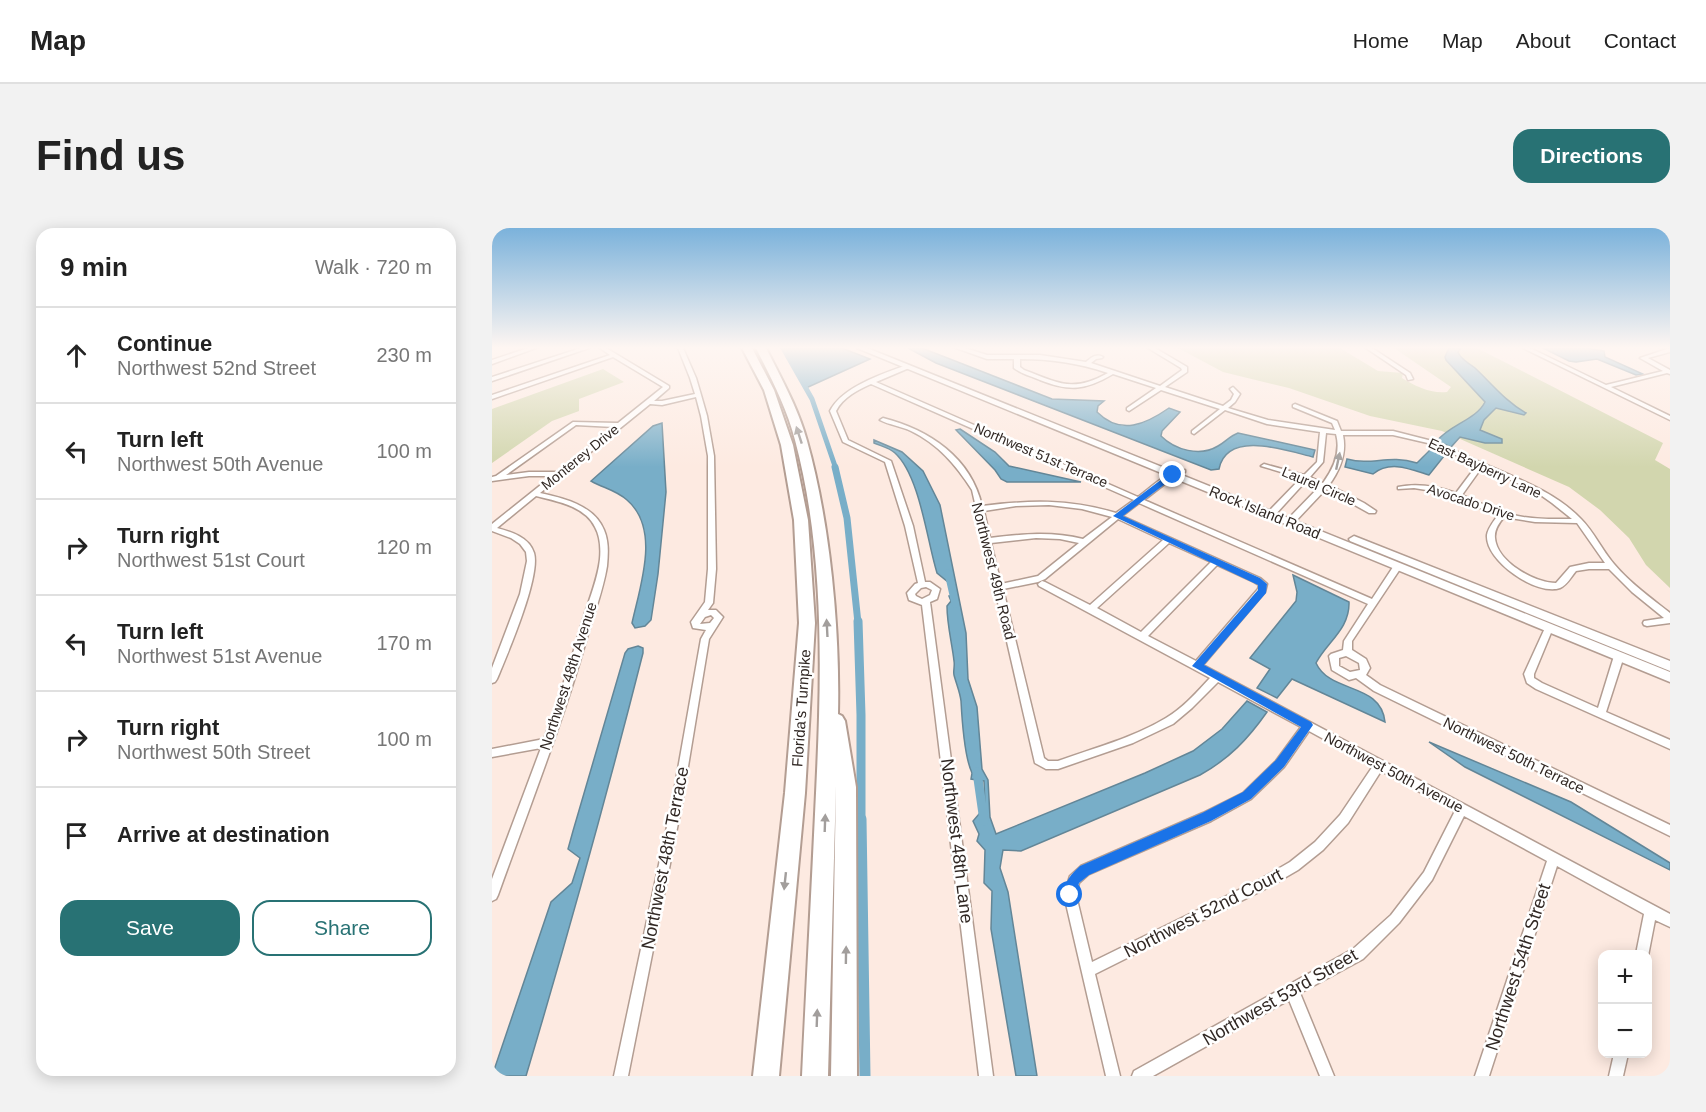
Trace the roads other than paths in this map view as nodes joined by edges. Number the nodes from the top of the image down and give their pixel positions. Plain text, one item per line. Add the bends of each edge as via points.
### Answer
1 (519, 388) edge
2 (666, 388) edge
3 (695, 388) edge
4 (768, 388) edge
5 (781, 388) edge
6 (863, 388) edge
7 (884, 388) edge
8 (960, 388) edge
9 (970, 388) edge
10 (1160, 388) joint
11 (1612, 388) edge
12 (1613, 388) edge
13 (1233, 389) dead end
14 (698, 395) junction
15 (492, 397) edge
16 (650, 402) junction
17 (1295, 406) dead end
18 (1129, 409) dead end
19 (1223, 410) junction
20 (1670, 413) edge
21 (1670, 418) edge
22 (883, 420) dead end
23 (620, 425) junction
24 (1323, 431) junction
25 (1194, 432) dead end
26 (1340, 433) junction
27 (1393, 433) junction
28 (1389, 441) dead end
29 (1482, 463) junction
30 (1264, 466) dead end
31 (1178, 473) junction
32 (557, 474) junction
33 (496, 478) edge
34 (1306, 479) junction
35 (1325, 486) junction
36 (1400, 488) dead end
37 (534, 494) junction
38 (1457, 497) junction
39 (1140, 499) junction
40 (981, 509) junction
41 (1274, 511) junction
42 (1372, 511) dead end
43 (1502, 514) junction
44 (1117, 516) junction
45 (1293, 519) junction
46 (1579, 522) junction
47 (492, 528) edge
48 (1168, 539) junction
49 (987, 541) junction
50 (1084, 542) junction
51 (1216, 561) junction
52 (1398, 566) junction
53 (1611, 566) junction
54 (1044, 581) junction
55 (922, 585) junction
56 (999, 587) junction
57 (709, 603) junction
58 (1373, 603) junction
59 (926, 604) junction
60 (1091, 609) junction
61 (716, 613) junction
62 (1670, 619) edge
63 (697, 622) junction
64 (1647, 623) dead end
65 (714, 624) junction
66 (1549, 628) junction
67 (1142, 636) junction
68 (705, 639) junction
69 (1347, 652) junction
70 (1619, 657) junction
71 (1197, 666) junction
72 (1670, 666) edge
73 (1359, 675) junction
74 (1217, 677) junction
75 (1670, 677) edge
76 (492, 679) edge
77 (830, 683) junction
78 (1600, 714) junction
79 (1308, 725) junction
80 (547, 743) junction
81 (1670, 745) edge
82 (492, 753) edge
83 (1380, 764) junction
84 (1462, 808) junction
85 (1670, 831) edge
86 (1554, 858) junction
87 (492, 895) edge
88 (1652, 911) junction
89 (1670, 921) edge
90 (1643, 950) edge
91 (1089, 970) junction
92 (1293, 992) junction
93 (1620, 1058) edge
94 (765, 1074) edge
95 (621, 1076) edge
96 (815, 1076) edge
97 (844, 1076) edge
98 (986, 1076) edge
99 (1113, 1076) edge
100 (1139, 1076) edge
101 (1327, 1076) edge
102 (1482, 1076) edge
103 (1616, 1076) edge

1 - 15 street
2 - 16 street, Monterey Drive
3 - 14 street
4 -> 94 highway, Florida's Turnpike via 787,445 801,520 807,623 795,793
77 -> 5 highway, Florida's Turnpike via 817,514 801,439
6 - 55 street, Northwest 48th Lane via 842,397 833,411 844,441 888,461 909,526
7 - 39 street, Northwest 51st Terrace
8 - 31 main road, Rock Island Road
9 - 31 main road, Rock Island Road
10 - 18 street
10 - 19 street, East Bayberry Lane
11 - 21 street
12 - 20 street
13 - 19 street via 1237,394
14 - 16 street
14 - 57 street via 711,456
16 - 23 street, Monterey Drive
17 - 26 street via 1335,422
19 - 24 street, East Bayberry Lane via 1267,423
19 - 25 street
22 - 40 street, Northwest 49th Road via 929,437 964,472
23 - 32 street, Monterey Drive
23 - 33 street via 575,423
24 - 26 street, East Bayberry Lane
24 - 34 street via 1320,462
26 - 27 street, East Bayberry Lane
35 -> 26 street via 1340,460
27 - 28 street
27 - 29 street, East Bayberry Lane via 1434,443
29 - 38 street
29 - 46 street, East Bayberry Lane via 1556,501
30 - 34 street, Laurel Circle
31 - 39 street
31 - 41 main road, Rock Island Road
32 - 33 street
32 - 37 street, Monterey Drive
34 - 35 street, Laurel Circle
34 - 41 street
35 - 42 street, Laurel Circle
35 - 45 street
36 - 38 street, Avocado Drive via 1414,485
37 - 47 street, Monterey Drive
37 - 80 street, Northwest 48th Avenue via 580,508 595,520 603,536 604,561 575,664
38 - 43 street, Avocado Drive
39 - 44 street
39 - 58 street, Northwest 51st Terrace
40 - 44 street via 1052,502
40 - 49 street, Northwest 49th Road
41 - 45 main road, Rock Island Road
43 - 46 street, Avocado Drive via 1526,520
43 - 53 street via 1491,530 1490,542 1501,559 1529,579 1555,586 1563,583 1573,569
44 - 48 street
44 - 50 street
45 - 52 main road, Rock Island Road
45 - 72 main road, Rock Island Road
46 - 53 street, East Bayberry Lane
47 - 76 street via 521,540 531,554 531,569
48 - 51 street
48 - 60 street
49 - 50 street via 1046,534
49 - 56 street, Northwest 49th Road
50 - 54 street
51 - 67 street
51 - 71 street via 1263,584 1262,590
52 - 58 street
52 - 66 main road, Rock Island Road
53 - 62 street, East Bayberry Lane
54 - 56 street
54 - 60 street, Northwest 50th Avenue
55 - 59 street, Northwest 48th Lane via 912,590 911,596
55 - 59 street, Northwest 48th Lane via 934,586 937,591
56 - 74 street, Northwest 49th Road via 1039,760 1046,765 1058,765 1169,721
57 - 61 street
57 - 63 street
58 - 69 street via 1348,641
59 - 98 street, Northwest 48th Lane
60 - 67 street, Northwest 50th Avenue
61 - 63 street via 706,613
61 - 65 street, Northwest 48th Terrace via 719,619
62 - 64 street
63 - 65 street via 706,628
63 - 68 street
65 - 68 street, Northwest 48th Terrace
66 - 70 main road, Rock Island Road
66 - 78 street via 1528,674 1530,680
67 - 71 street, Northwest 50th Avenue
68 - 95 street, Northwest 48th Terrace via 677,803
69 - 73 street via 1365,664 1365,671
69 - 73 street via 1334,656 1333,664 1343,674
70 - 75 main road, Rock Island Road
70 - 78 street
71 - 74 street, Northwest 50th Avenue
73 - 85 street, Northwest 50th Terrace via 1377,688
74 - 79 street, Northwest 50th Avenue
96 -> 77 highway, Florida's Turnpike
97 -> 77 highway via 846,787
78 - 81 street
79 - 83 street, Northwest 50th Avenue
79 - 91 street via 1280,764 1247,796 1084,870 1074,880 1070,895
80 - 82 street
80 - 87 street, Northwest 48th Avenue
83 - 84 street, Northwest 50th Avenue
83 - 91 street, Northwest 52nd Court via 1344,819 1294,866
84 - 86 street, Northwest 50th Avenue
84 - 92 street, Northwest 53rd Street via 1428,876 1395,919 1358,954
86 - 88 street, Northwest 50th Avenue
86 - 102 street, Northwest 54th Street
88 - 89 street, Northwest 50th Avenue
88 - 90 street
91 - 99 street
92 - 100 street, Northwest 53rd Street
92 - 101 street
93 - 103 street

